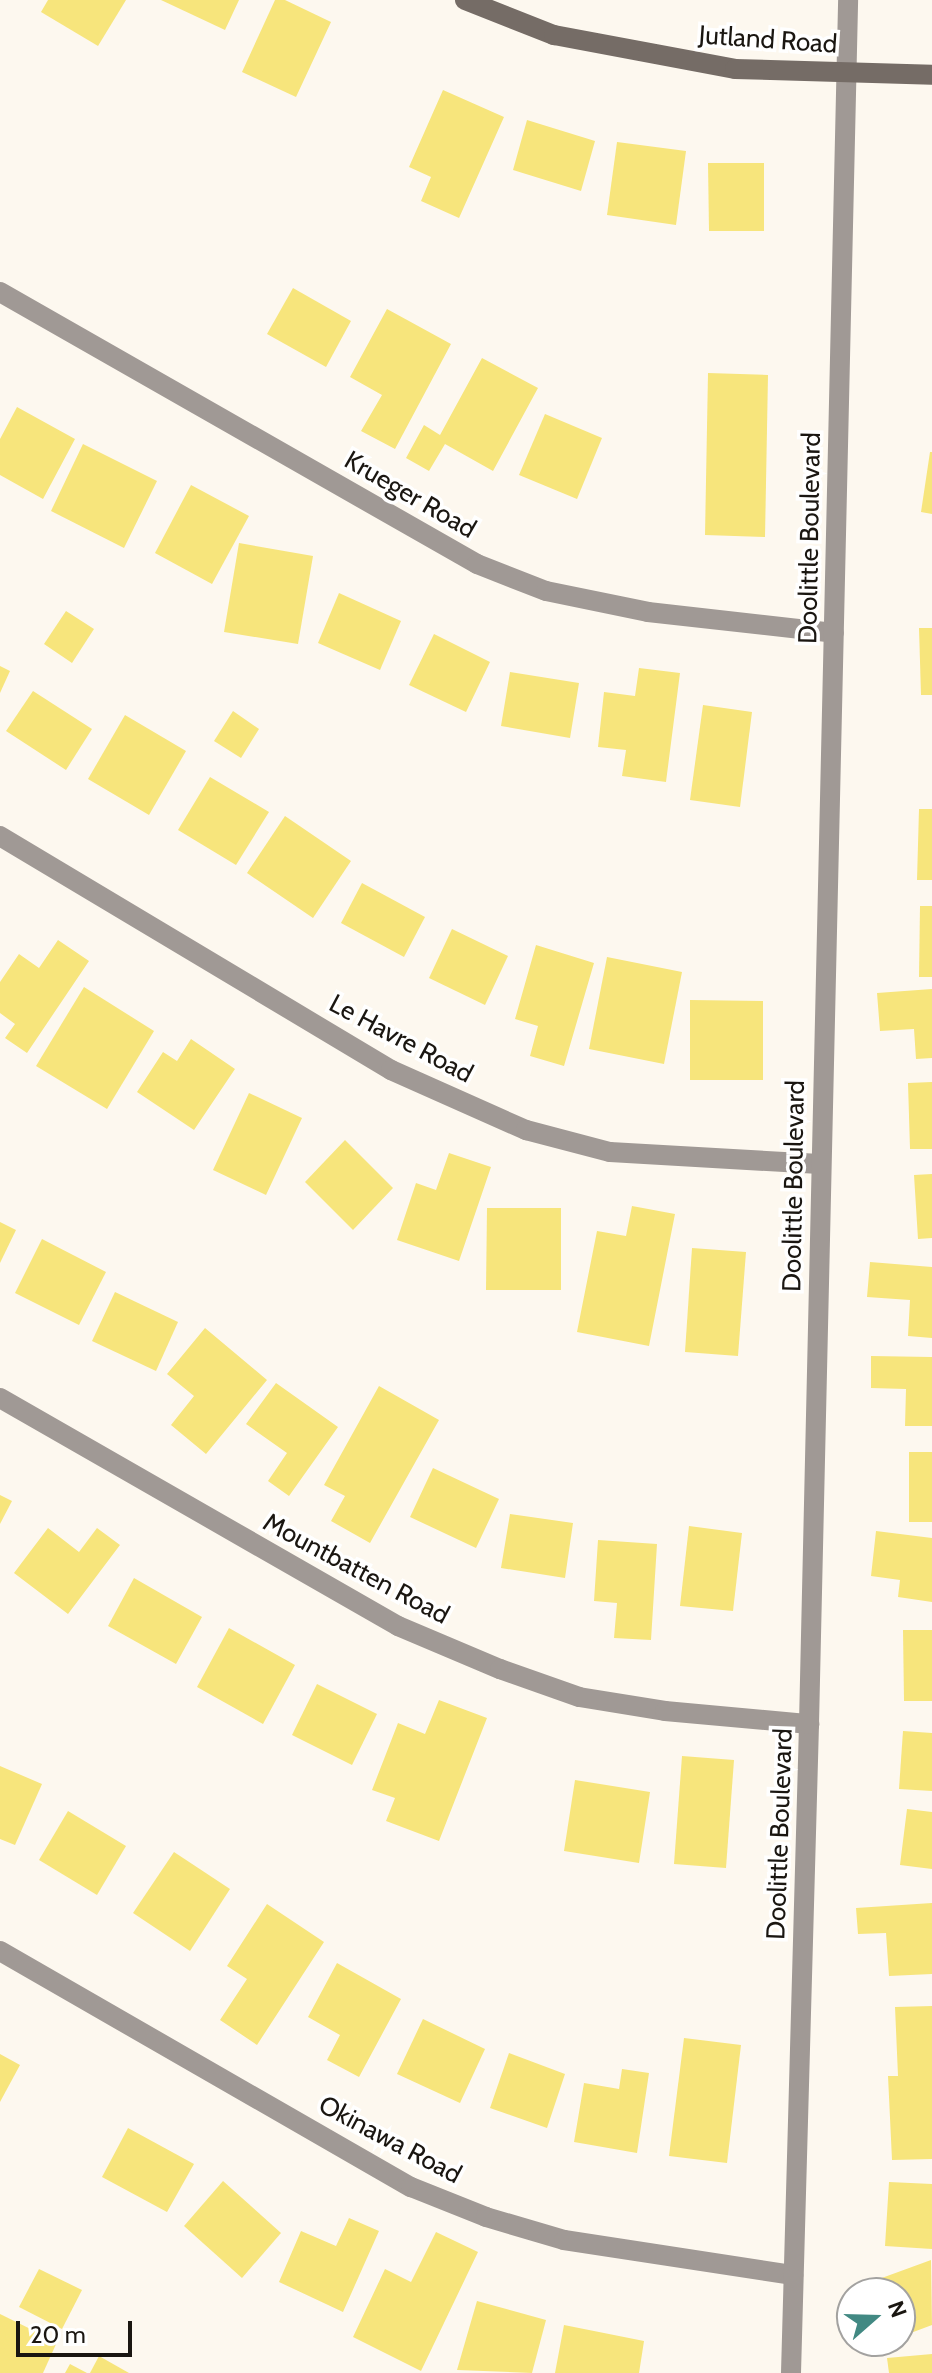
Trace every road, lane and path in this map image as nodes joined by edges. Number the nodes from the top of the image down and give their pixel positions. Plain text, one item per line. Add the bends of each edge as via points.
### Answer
1 (465, 0) edge
2 (848, 0) edge
3 (847, 71) junction
4 (932, 75) edge
5 (0, 292) edge
6 (834, 633) junction
7 (0, 836) edge
8 (820, 1164) junction
9 (0, 1398) edge
10 (809, 1724) junction
11 (0, 1951) edge
12 (793, 2275) junction
13 (791, 2373) edge

1 - 3 street, Jutland Road via 554,35 647,54 735,69
2 - 3 street, Doolittle Boulevard
3 - 4 street, Jutland Road
3 - 6 street, Doolittle Boulevard
5 - 6 street, Krueger Road via 477,564 546,591 648,612
6 - 8 street, Doolittle Boulevard
7 - 8 street, Le Havre Road via 391,1070 526,1130 610,1152
8 - 10 street, Doolittle Boulevard
9 - 10 street, Mountbatten Road via 398,1626 500,1669 579,1697
10 - 12 street, Doolittle Boulevard
11 - 12 street, Okinawa Road via 411,2187 564,2240
12 - 13 street, Doolittle Boulevard

